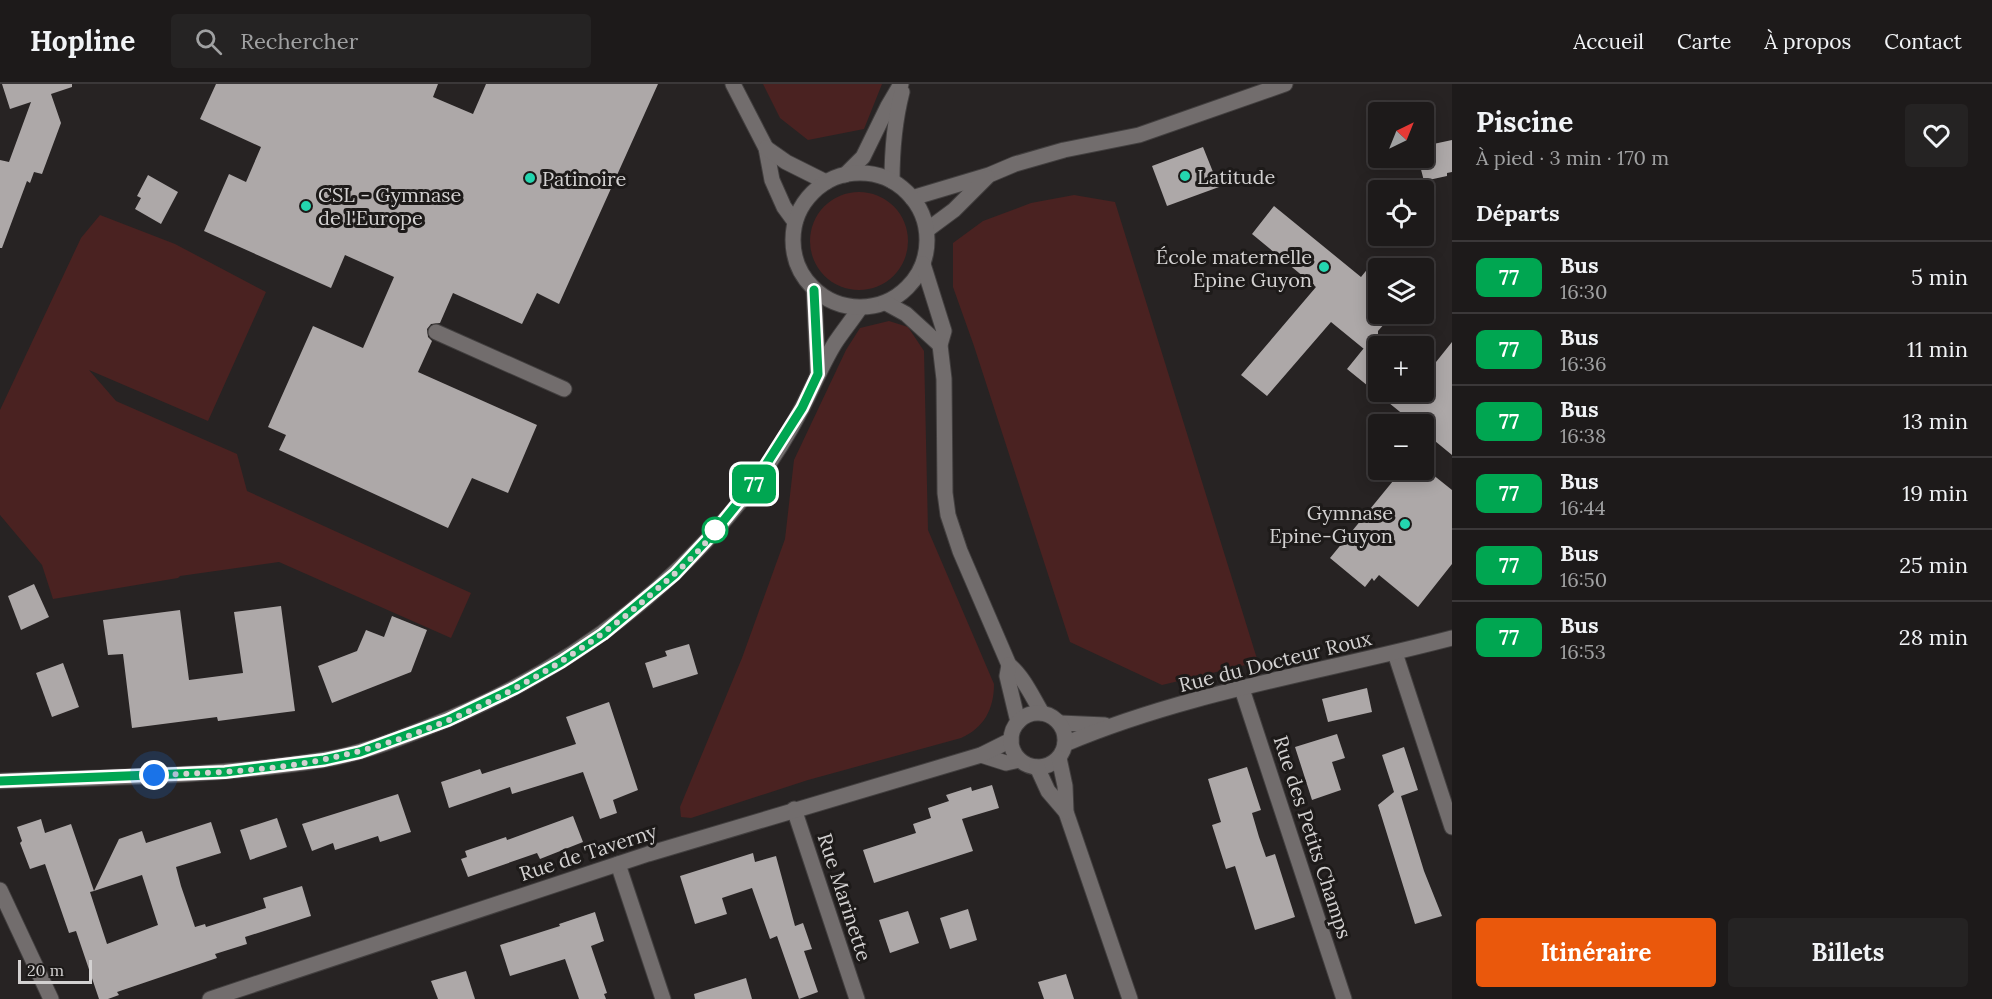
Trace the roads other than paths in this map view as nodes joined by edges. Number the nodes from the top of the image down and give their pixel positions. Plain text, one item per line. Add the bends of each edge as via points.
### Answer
1 (733, 84) edge
2 (903, 84) edge
3 (1285, 84) edge
4 (766, 148) junction
5 (845, 175) junction
6 (989, 175) junction
7 (892, 181) junction
8 (826, 182) junction
9 (912, 198) junction
10 (795, 222) junction
11 (927, 230) junction
12 (923, 264) junction
13 (814, 290) junction
14 (886, 303) junction
15 (860, 308) junction
16 (436, 332) dead end
17 (940, 345) junction
18 (818, 374) junction
19 (564, 389) dead end
20 (1452, 638) edge
21 (1395, 653) junction
22 (1009, 665) junction
23 (1242, 688) junction
24 (1042, 713) junction
25 (1018, 722) junction
26 (1060, 723) junction
27 (1108, 726) junction
28 (1011, 741) junction
29 (1062, 751) junction
30 (981, 755) junction
31 (1019, 760) junction
32 (1037, 767) junction
33 (0, 781) edge
34 (794, 809) junction
35 (1066, 812) junction
36 (1452, 827) edge
37 (618, 864) junction
38 (0, 890) edge
39 (226, 996) edge
40 (51, 999) edge
41 (210, 999) edge
42 (663, 999) edge
43 (857, 999) edge
44 (1130, 999) edge
45 (1344, 999) edge

1 - 4 street
2 - 5 street via 863,157
2 - 7 street via 895,119
3 - 6 street via 1139,135 1064,150
4 - 8 street
4 - 10 street via 772,180
5 - 7 street via 877,175
5 - 8 street
6 - 9 street
6 - 11 street
7 - 9 street
8 - 10 street via 801,207
9 - 11 street
10 - 13 street via 795,259
11 - 12 street
12 - 14 street via 902,294
12 - 17 street via 944,331
13 - 15 street via 843,306
13 - 18 street
14 - 15 street
14 - 17 street via 906,314
15 - 18 street
16 - 19 street
17 - 22 street via 945,379 948,515
18 - 33 street via 802,408 755,482 675,574 603,634 515,688 448,720 360,752 324,760 225,772
20 - 21 street, Rue du Docteur Roux
21 - 23 street, Rue du Docteur Roux
21 - 36 street
22 - 24 street via 1018,672
22 - 25 street via 1007,676
23 - 27 street, Rue du Docteur Roux
23 - 45 street, Rue des Petits Champs
24 - 25 street via 1033,713
24 - 26 street
25 - 28 street
26 - 27 street, Rue du Docteur Roux
26 - 29 street
27 - 29 street, Rue du Docteur Roux
28 - 30 street, Rue de Taverny
28 - 31 street
29 - 32 street via 1045,767
29 - 35 street
30 - 31 street via 1006,764
30 - 34 street, Rue de Taverny
31 - 32 street
32 - 35 street via 1048,791
34 - 37 street, Rue de Taverny
34 - 43 street, Rue Marinette
35 - 44 street
37 - 39 street, Rue de Taverny
37 - 42 street
38 - 40 street
39 - 41 street, Rue de Taverny

